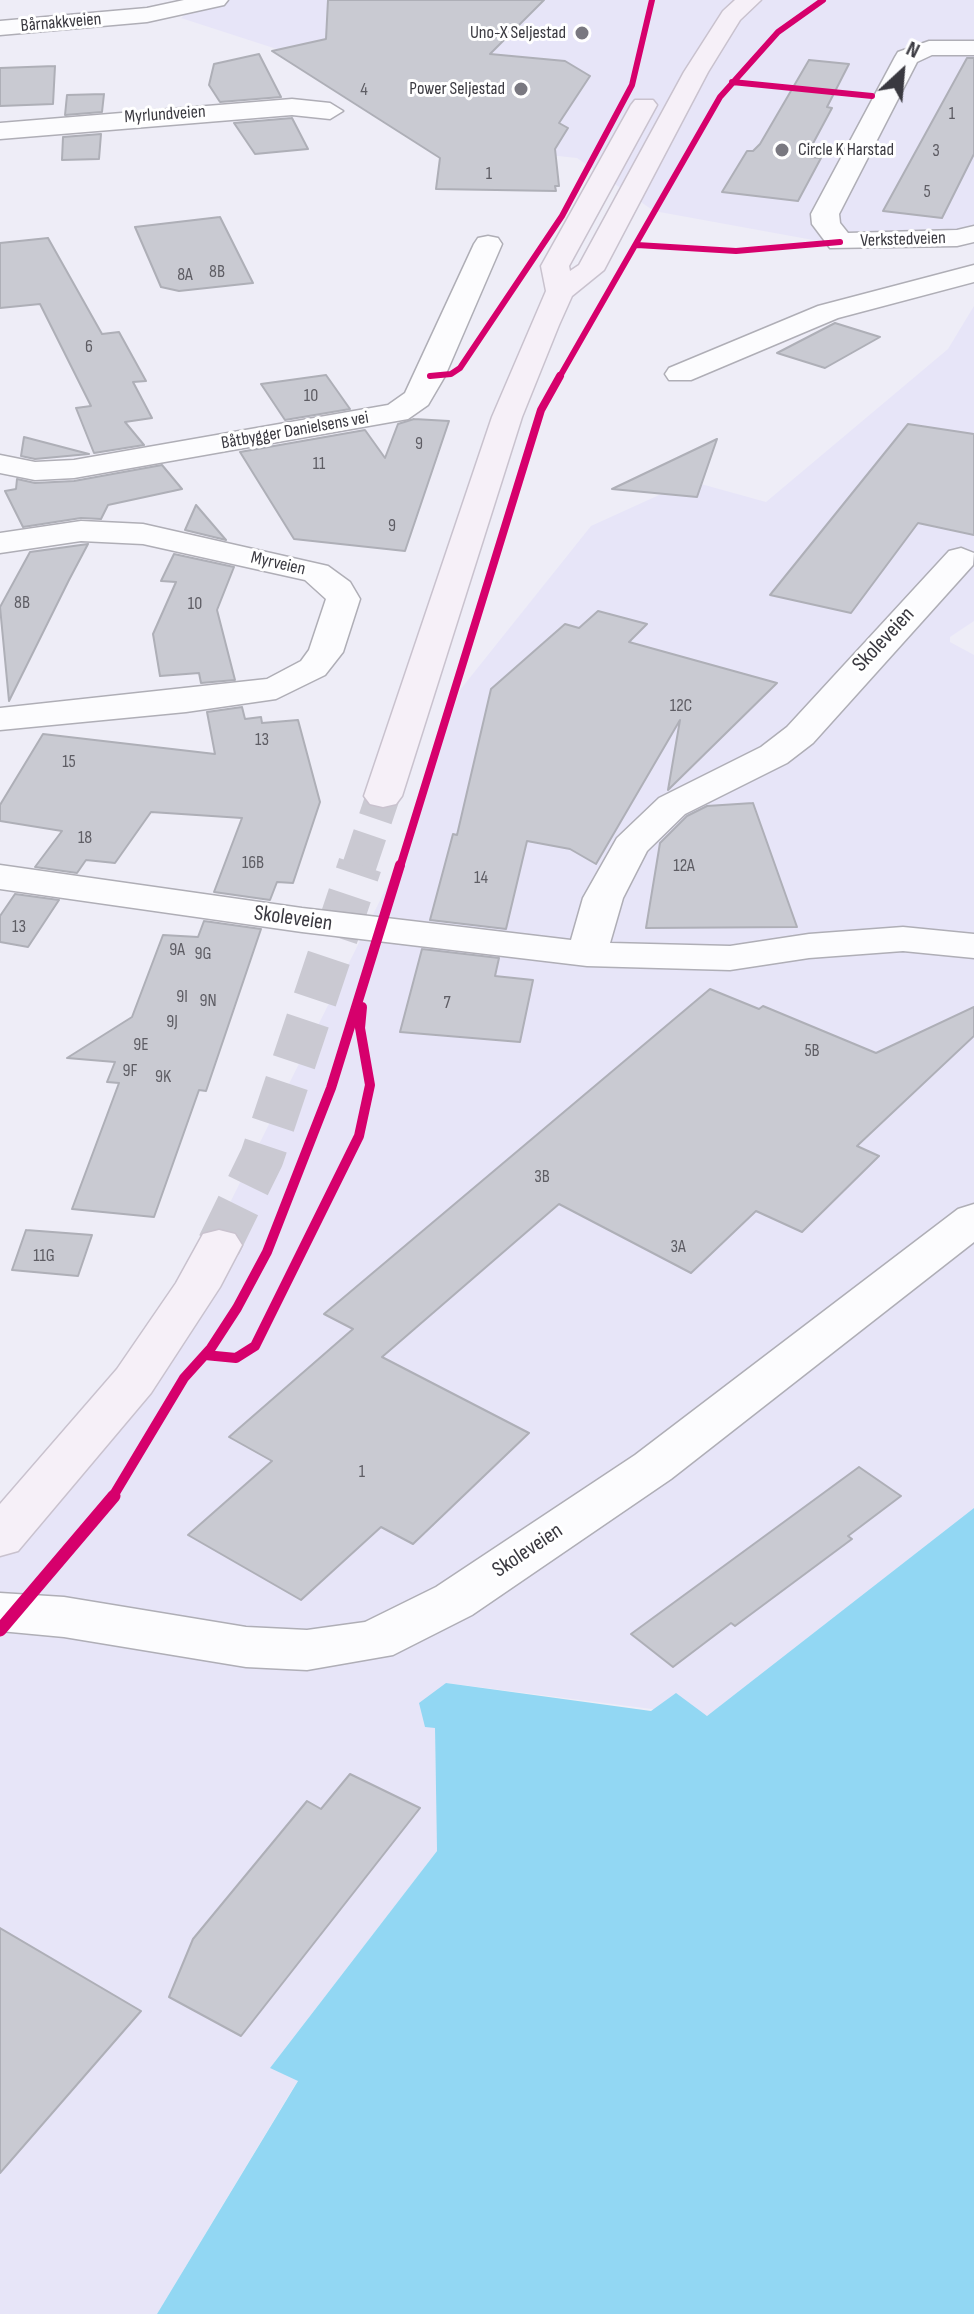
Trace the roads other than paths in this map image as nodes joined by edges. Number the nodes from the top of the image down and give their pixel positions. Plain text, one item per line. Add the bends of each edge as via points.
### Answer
1 (96, 0) edge
2 (216, 0) edge
3 (749, 0) edge
4 (84, 21) junction
5 (0, 28) edge
6 (974, 48) edge
7 (660, 76) dead end
8 (330, 111) dead end
9 (0, 131) edge
10 (968, 239) edge
11 (488, 244) dead end
12 (974, 273) edge
13 (560, 291) junction
14 (680, 374) dead end
15 (0, 464) edge
16 (0, 543) edge
17 (961, 558) dead end
18 (0, 719) edge
19 (383, 796) tunnel mouth
20 (0, 877) edge
21 (974, 946) edge
22 (587, 954) junction
23 (974, 1219) edge
24 (219, 1245) tunnel mouth
25 (0, 1538) edge
26 (0, 1612) edge

1 - 4 street
2 - 4 street, Bårnakkveien via 174,11
3 - 13 highway via 731,16 696,72 590,270
4 - 5 street, Bårnakkveien
6 - 10 street, Verkstedveien via 929,48 907,57 825,214 840,242
7 - 13 highway via 555,266
8 - 9 street, Myrlundveien via 292,107
11 - 15 street, Båtbygger Danielsens vei via 430,376 417,399 397,413 74,469 35,471
12 - 14 street, Verkstedveien via 828,312
13 - 19 highway via 507,417
16 - 18 street, Myrveien via 81,531 143,534 316,573 343,599 326,652 313,668 276,688
17 - 22 street, Skoleveien via 800,735 774,755 684,798 631,846 603,898
20 - 22 street, Skoleveien
21 - 22 street, Skoleveien via 903,939 730,958
23 - 26 street, Skoleveien via 653,1467 454,1601 374,1641 307,1650 246,1647 64,1617
24 - 25 highway via 134,1381

